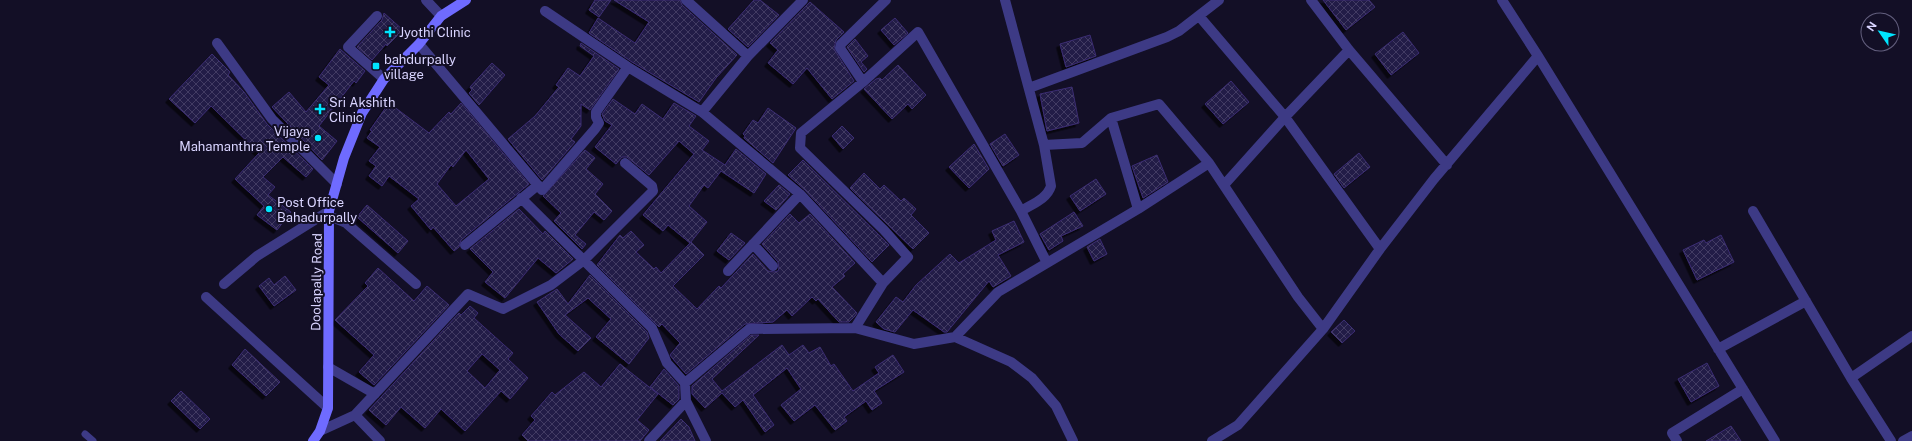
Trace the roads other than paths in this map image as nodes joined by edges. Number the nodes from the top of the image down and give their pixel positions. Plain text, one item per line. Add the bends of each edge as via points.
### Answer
1 (426, 0) edge
2 (466, 0) edge
3 (686, 0) edge
4 (803, 0) edge
5 (886, 0) edge
6 (1005, 0) edge
7 (1219, 0) edge
8 (1311, 0) edge
9 (1502, 0) edge
10 (545, 11) dead end
11 (377, 16) dead end
12 (441, 16) junction
13 (1199, 16) junction
14 (217, 43) dead end
15 (418, 44) junction
16 (1349, 50) junction
17 (748, 56) junction
18 (1538, 56) junction
19 (628, 67) junction
20 (384, 79) junction
21 (863, 82) junction
22 (1029, 88) junction
23 (702, 112) junction
24 (1285, 117) junction
25 (1111, 118) junction
26 (1044, 145) junction
27 (625, 163) dead end
28 (1209, 163) junction
29 (1447, 164) junction
30 (337, 184) junction
31 (538, 185) junction
32 (1224, 185) junction
33 (800, 194) junction
34 (521, 198) junction
35 (1138, 209) junction
36 (1021, 211) junction
37 (1753, 212) dead end
38 (329, 214) junction
39 (753, 244) junction
40 (465, 245) dead end
41 (1380, 249) junction
42 (584, 260) junction
43 (1047, 263) junction
44 (774, 266) dead end
45 (728, 271) dead end
46 (883, 283) junction
47 (224, 284) dead end
48 (416, 284) dead end
49 (206, 297) dead end
50 (1806, 301) junction
51 (855, 328) junction
52 (1323, 329) junction
53 (1912, 336) edge
54 (955, 337) junction
55 (1718, 349) junction
56 (328, 367) junction
57 (1851, 378) junction
58 (686, 383) junction
59 (1743, 389) junction
60 (375, 394) junction
61 (686, 401) junction
62 (328, 408) junction
63 (354, 415) junction
64 (320, 431) junction
65 (85, 434) dead end
66 (1912, 436) edge
67 (93, 441) edge
68 (313, 441) edge
69 (380, 441) edge
70 (650, 441) edge
71 (706, 441) edge
72 (1073, 441) edge
73 (1212, 441) edge
74 (1677, 441) edge
75 (1775, 441) edge
76 (1891, 441) edge
77 (1903, 441) edge

1 - 12 street
2 - 12 main road, Doolapally Road
3 - 17 street
4 - 17 street
5 - 21 street via 841,44 840,48
6 - 22 street
7 - 13 street
8 - 16 street
9 - 18 street
10 - 19 street
11 - 20 street via 348,47
12 - 15 main road, Doolapally Road
13 - 22 street via 1168,37
13 - 24 street
14 - 30 street via 272,119
15 - 20 main road, Doolapally Road
15 - 31 street
16 - 24 street
16 - 29 street
17 - 23 street
18 - 29 street
18 - 55 street
19 - 23 street
19 - 31 street via 596,112 599,123 595,129 542,190
20 - 30 main road, Doolapally Road via 362,113 344,158
21 - 36 street via 918,32
21 - 46 street via 802,134 800,148 908,257
22 - 26 street
23 - 33 street
24 - 32 street
24 - 41 street
25 - 26 street via 1082,143
25 - 28 street via 1159,104
25 - 35 street
26 - 36 street via 1051,186 1049,192
27 - 42 street via 652,186 652,191
28 - 32 street
28 - 35 street
29 - 41 street
30 - 38 main road, Doolapally Road
31 - 34 street
32 - 52 street via 1298,297
33 - 39 street
33 - 46 street
34 - 40 street
34 - 42 street
35 - 43 street
36 - 43 street
37 - 50 street
38 - 47 street via 257,256
38 - 48 street via 346,223
38 - 56 main road, Doolapally Road
39 - 44 street
39 - 45 street
41 - 52 street
42 - 58 street via 652,328 667,363
42 - 60 street via 551,285 503,308 468,294
43 - 54 street via 998,292
46 - 51 street
49 - 62 street
50 - 55 street
50 - 57 street
51 - 54 street via 914,344
51 - 58 street via 749,329
52 - 73 street via 1238,425
53 - 57 street
54 - 72 street via 1011,362 1032,378 1056,406
55 - 59 street
56 - 60 street
56 - 62 main road, Doolapally Road
57 - 76 street
58 - 61 street
59 - 74 street via 1672,433
59 - 75 street
60 - 63 street
61 - 70 street
61 - 71 street
62 - 64 main road, Doolapally Road
63 - 64 street
63 - 69 street
64 - 68 main road, Doolapally Road
65 - 67 lane
66 - 77 street

